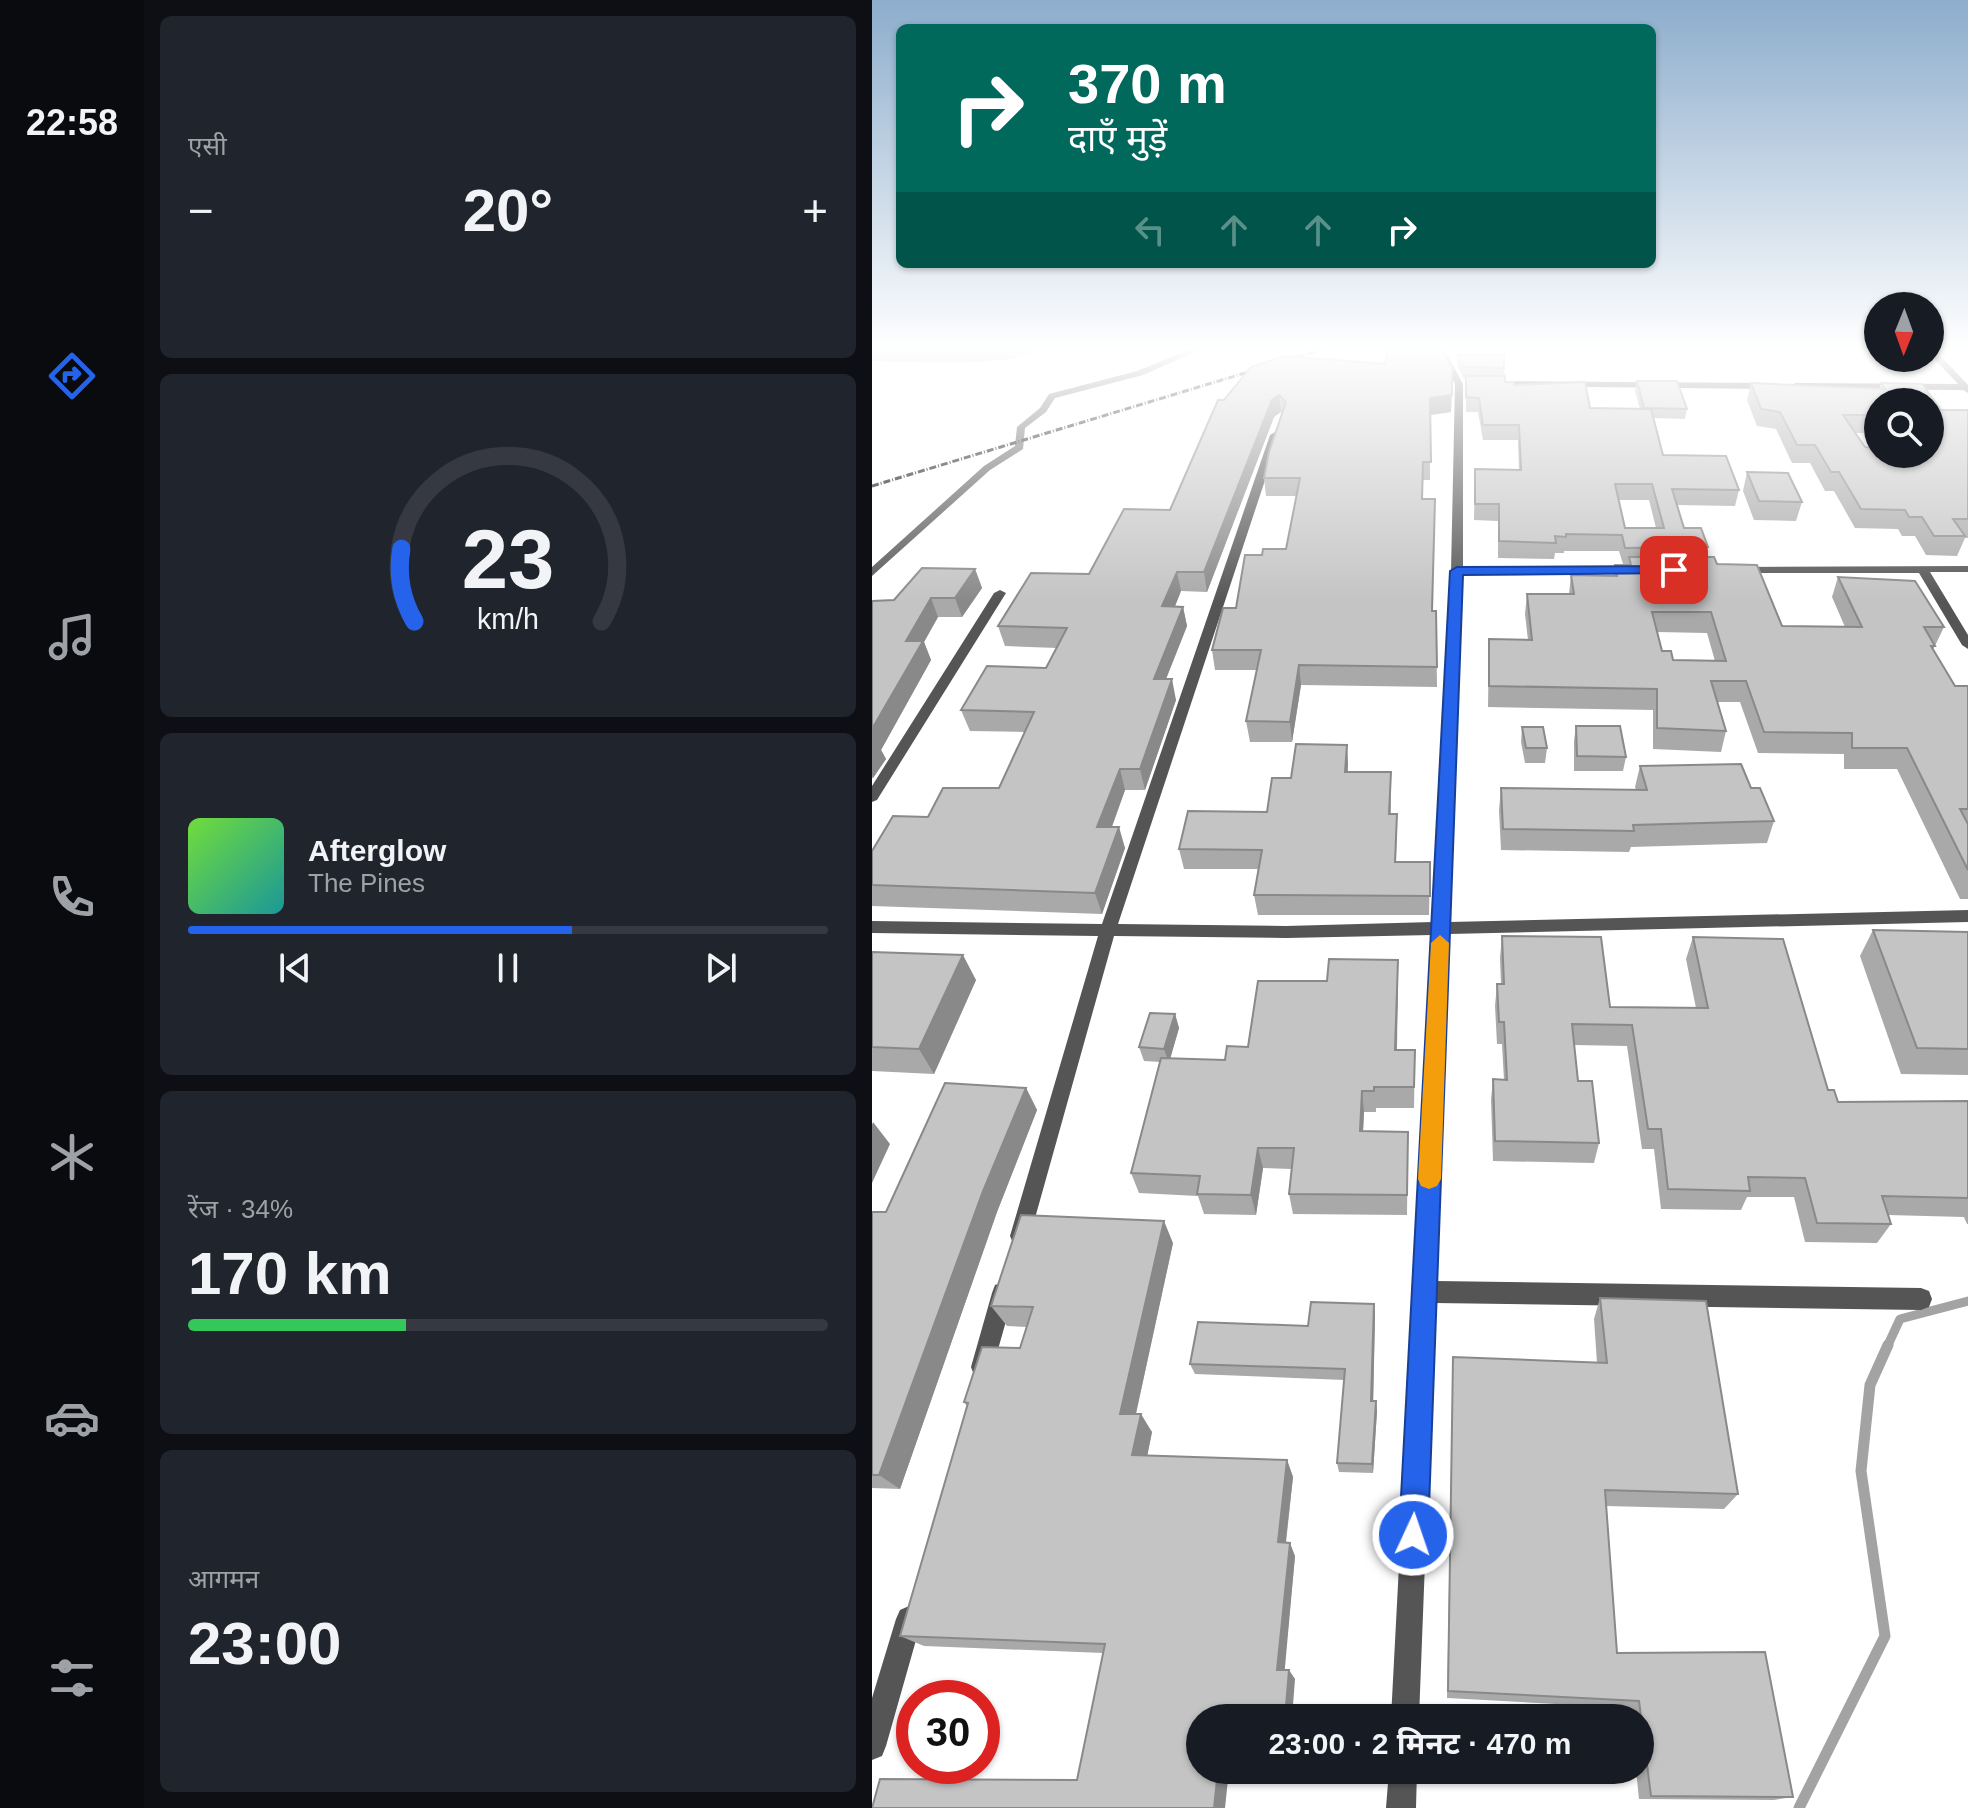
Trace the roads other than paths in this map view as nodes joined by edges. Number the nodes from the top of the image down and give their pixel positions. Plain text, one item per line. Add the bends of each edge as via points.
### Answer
1 (1021, 433) edge
2 (1276, 433) edge
3 (1458, 433) edge
4 (1922, 569) junction
5 (1968, 569) edge
6 (1643, 570) edge
7 (1720, 570) edge
8 (1457, 571) junction
9 (872, 573) edge
10 (1000, 593) dead end
11 (1968, 645) edge
12 (872, 797) edge
13 (1968, 916) edge
14 (872, 927) edge
15 (1441, 928) junction
16 (1108, 930) junction
17 (1016, 1247) edge
18 (1008, 1277) edge
19 (1424, 1292) junction
20 (1921, 1299) dead end
21 (977, 1383) edge
22 (916, 1595) edge
23 (1406, 1704) edge
24 (872, 1746) edge
25 (1402, 1784) edge
26 (1401, 1808) edge

1 - 9 street via 1020,447 987,468
2 - 16 street
3 - 8 street
4 - 5 street
4 - 7 street
4 - 11 street
6 - 8 street
8 - 15 street
10 - 12 street
13 - 15 street
14 - 16 street
15 - 16 street
15 - 19 street
16 - 17 street
18 - 21 street
19 - 20 street
19 - 23 street
22 - 24 street
25 - 26 street

